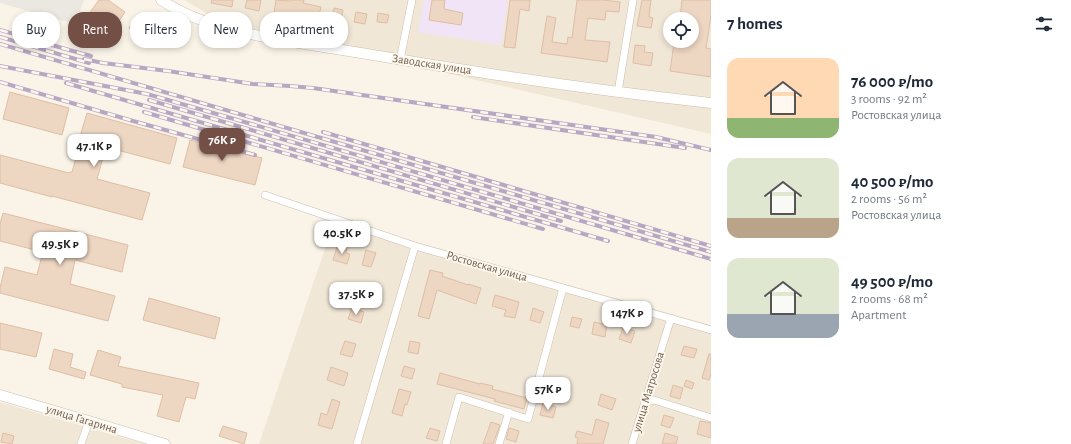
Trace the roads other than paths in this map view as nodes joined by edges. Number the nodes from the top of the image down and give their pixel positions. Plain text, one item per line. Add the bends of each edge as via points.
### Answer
1 (161, 0) edge
2 (412, 0) edge
3 (633, 0) edge
4 (400, 60) junction
5 (618, 92) junction
6 (711, 103) edge
7 (265, 195) dead end
8 (415, 246) junction
9 (563, 288) junction
10 (671, 318) junction
11 (711, 330) edge
12 (0, 395) edge
13 (645, 402) junction
14 (509, 412) junction
15 (711, 418) edge
16 (89, 421) junction
17 (81, 444) edge
18 (165, 444) edge
19 (357, 444) edge
20 (446, 444) edge
21 (499, 444) edge
22 (632, 444) edge

1 - 4 main road, Заводская улица via 198,20 226,29
2 - 4 street
3 - 5 street
4 - 5 main road, Заводская улица
5 - 6 main road, Заводская улица
7 - 8 street, Ростовская улица
8 - 9 street, Ростовская улица
8 - 19 street
9 - 10 street, Ростовская улица
9 - 14 street via 528,418
10 - 11 street, Ростовская улица
10 - 13 street, улица Матросова
12 - 16 main road, улица Гагарина
13 - 15 street via 654,400
13 - 22 street, улица Матросова
14 - 20 street via 459,397
14 - 21 street
16 - 17 street
16 - 18 main road, улица Гагарина

